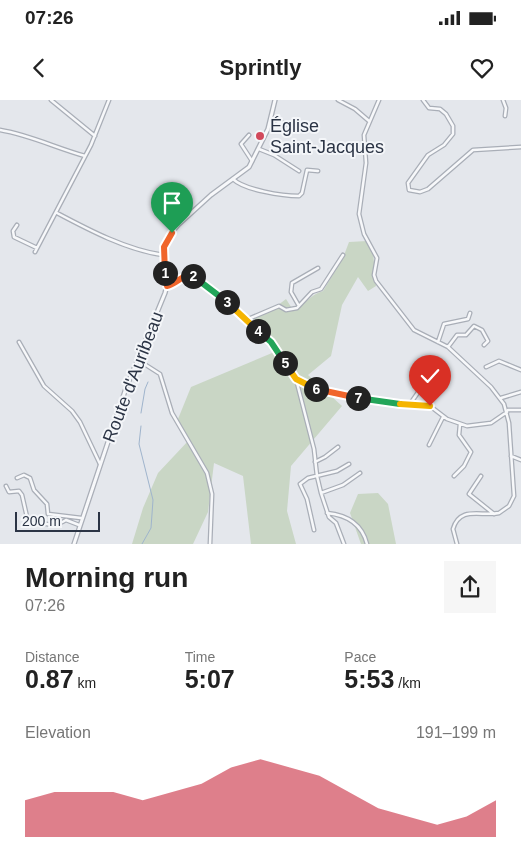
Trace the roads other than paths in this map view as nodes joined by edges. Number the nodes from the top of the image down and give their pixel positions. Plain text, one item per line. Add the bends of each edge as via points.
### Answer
1 (51, 100) edge
2 (110, 100) edge
3 (275, 100) edge
4 (338, 100) edge
5 (380, 100) edge
6 (423, 100) edge
7 (502, 100) edge
8 (505, 116) dead end
9 (272, 120) junction
10 (369, 121) junction
11 (297, 127) dead end
12 (0, 130) edge
13 (249, 135) dead end
14 (95, 136) junction
15 (521, 147) edge
16 (259, 148) junction
17 (86, 156) junction
18 (252, 161) junction
19 (318, 170) dead end
20 (299, 171) dead end
21 (233, 179) junction
22 (57, 213) junction
23 (17, 225) dead end
24 (37, 248) junction
25 (35, 252) dead end
26 (163, 255) junction
27 (343, 255) dead end
28 (318, 268) dead end
29 (167, 286) junction
30 (299, 306) junction
31 (470, 313) dead end
32 (246, 320) junction
33 (19, 342) dead end
34 (438, 342) junction
35 (484, 345) dead end
36 (448, 347) junction
37 (138, 360) junction
38 (486, 367) dead end
39 (521, 370) edge
40 (419, 372) dead end
41 (296, 379) junction
42 (521, 392) edge
43 (500, 398) junction
44 (410, 404) junction
45 (521, 410) edge
46 (507, 411) junction
47 (443, 417) junction
48 (460, 424) junction
49 (429, 445) dead end
50 (338, 447) dead end
51 (511, 456) junction
52 (521, 460) edge
53 (315, 462) junction
54 (100, 464) junction
55 (348, 464) dead end
56 (360, 472) dead end
57 (317, 476) junction
58 (454, 476) dead end
59 (481, 476) dead end
60 (17, 478) dead end
61 (6, 486) dead end
62 (321, 493) junction
63 (327, 513) junction
64 (494, 514) junction
65 (81, 518) junction
66 (79, 524) junction
67 (314, 530) dead end
68 (74, 544) edge
69 (210, 544) edge
70 (344, 544) edge
71 (367, 544) edge
72 (457, 544) edge

1 - 14 street
2 - 14 street
3 - 9 street, Route d'Auribeau
4 - 10 street
5 - 10 street
6 - 15 street via 429,108 440,109 446,114 453,126 453,134 444,145 428,155 408,183 412,192 428,189 473,150
7 - 8 street
9 - 11 street
9 - 16 street, Route d'Auribeau
10 - 34 street via 364,134 366,163 359,214 364,234 377,258 374,275 406,322 419,334
12 - 17 street via 24,134
13 - 18 street via 241,144
14 - 17 street
16 - 18 street, Route d'Auribeau
16 - 20 street
17 - 22 street
18 - 21 street, Route d'Auribeau
19 - 21 street via 307,170 299,196 265,191 238,184
21 - 26 street, Route d'Auribeau via 178,224 166,241
22 - 24 street
22 - 26 street via 139,250
23 - 24 street via 14,237
24 - 25 street
26 - 29 street, Route d'Auribeau
27 - 30 street via 321,289 312,292
28 - 30 street via 292,283 292,292
29 - 32 street via 185,276 196,278
29 - 37 street, Route d'Auribeau
30 - 32 street via 286,310 278,306
31 - 34 street via 468,320 444,324
32 - 41 street via 271,342
33 - 54 street via 44,386 80,422
34 - 36 street
35 - 36 street via 488,341 485,334 474,326 466,335 456,335
36 - 43 street
37 - 54 street, Route d'Auribeau
37 - 69 street via 160,374 172,413 207,473 212,494
38 - 39 street via 499,361
40 - 44 street via 419,391
41 - 44 street via 327,393
41 - 53 street
42 - 43 street
43 - 46 street
44 - 47 street via 430,406
45 - 46 street
46 - 48 street via 484,426
46 - 51 street
47 - 48 street
47 - 49 street
48 - 58 street via 458,435 470,452 464,466
50 - 53 street
51 - 52 street
51 - 64 street via 513,500 504,511
53 - 57 street
54 - 65 street, Route d'Auribeau via 96,484
55 - 57 street
56 - 62 street via 343,485
57 - 62 street
57 - 67 street via 302,480 300,484
59 - 64 street via 468,494
60 - 65 street via 24,475 30,478 34,490 47,504 48,514
61 - 66 street via 9,492 22,495 27,517 52,526 66,520
62 - 63 street
63 - 70 street via 336,523
63 - 71 street via 345,516 356,524 365,535
64 - 72 street via 469,513 459,518 453,529
65 - 66 street, Route d'Auribeau
66 - 68 street, Route d'Auribeau

